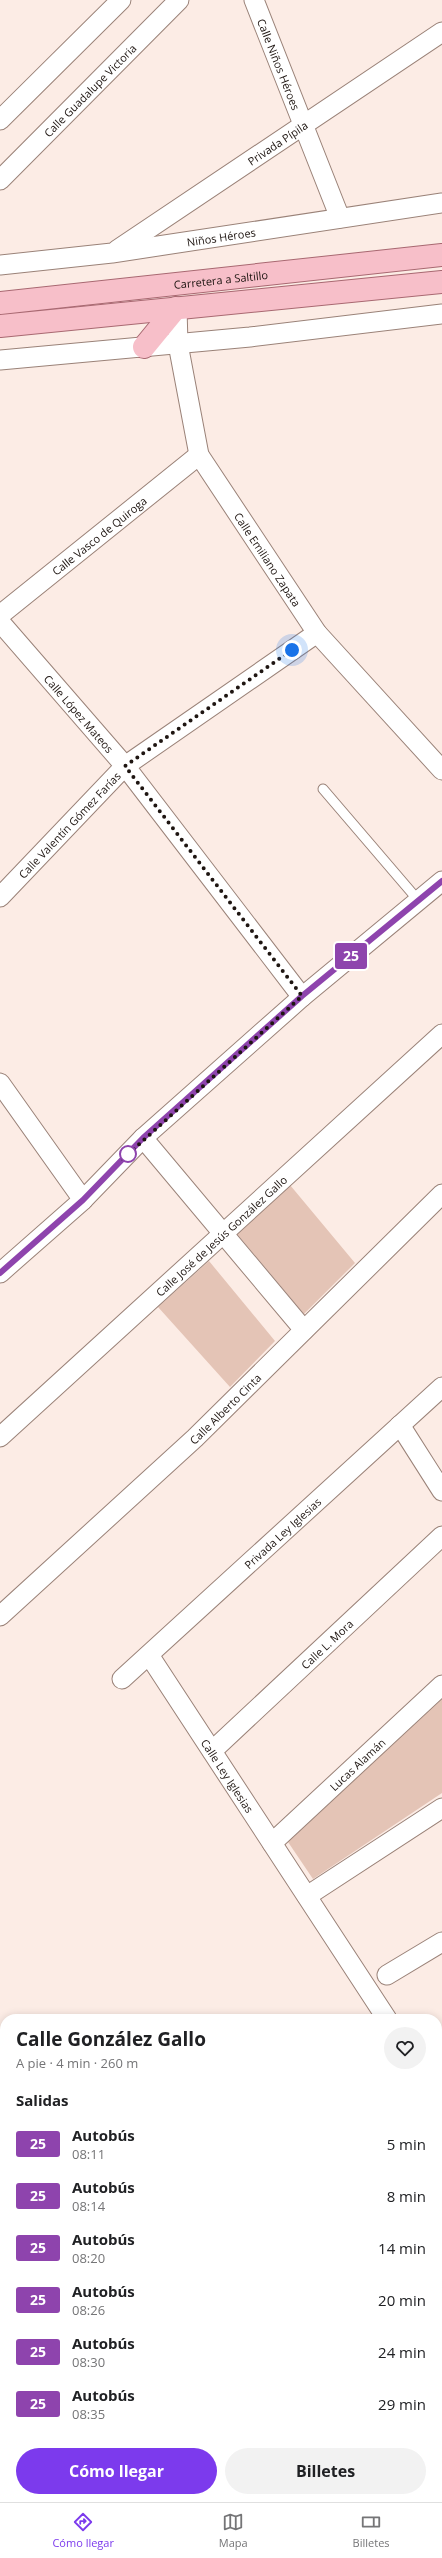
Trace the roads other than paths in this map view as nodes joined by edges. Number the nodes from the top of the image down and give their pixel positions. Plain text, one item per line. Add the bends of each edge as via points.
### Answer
1 (121, 0) edge
2 (179, 0) edge
3 (254, 0) edge
4 (442, 32) edge
5 (0, 120) edge
6 (303, 125) junction
7 (0, 180) edge
8 (442, 203) edge
9 (340, 218) junction
10 (112, 253) junction
11 (442, 255) edge
12 (0, 265) edge
13 (442, 282) edge
14 (0, 303) edge
15 (176, 308) junction
16 (442, 314) edge
17 (0, 326) edge
18 (178, 344) junction
19 (144, 347) junction
20 (0, 360) edge
21 (199, 455) junction
22 (0, 615) edge
23 (0, 622) edge
24 (317, 633) junction
25 (125, 766) junction
26 (442, 770) edge
27 (323, 789) dead end
28 (442, 881) edge
29 (0, 897) edge
30 (418, 900) junction
31 (302, 996) junction
32 (442, 1034) edge
33 (0, 1083) edge
34 (143, 1138) junction
35 (442, 1194) edge
36 (83, 1200) junction
37 (223, 1233) junction
38 (0, 1273) edge
39 (304, 1330) junction
40 (442, 1387) edge
41 (400, 1425) junction
42 (0, 1437) edge
43 (442, 1491) edge
44 (442, 1536) edge
45 (0, 1616) edge
46 (149, 1655) junction
47 (122, 1679) dead end
48 (442, 1685) edge
49 (212, 1751) junction
50 (442, 1808) edge
51 (272, 1843) junction
52 (307, 1896) junction
53 (442, 1942) edge
54 (387, 1975) dead end
55 (384, 2014) edge

1 - 5 street
2 - 7 street, Calle Guadalupe Victoria
3 - 6 street, Calle Niños Héroes
4 - 6 street, Privada Pípila
6 - 9 street, Calle Niños Héroes
6 - 10 street, Privada Pípila
8 - 9 street, Niños Héroes
9 - 10 street, Niños Héroes
10 - 12 street, Niños Héroes
11 - 14 main road, Carretera a Saltillo
13 - 15 main road
15 - 17 main road
15 - 18 street, Calle Emiliano Zapata
15 - 19 main road
16 - 18 street
18 - 19 street
18 - 21 street, Calle Emiliano Zapata
19 - 20 street
21 - 22 street, Calle Vasco de Quiroga
21 - 24 street, Calle Emiliano Zapata
23 - 25 street, Calle López Mateos
24 - 25 street, Calle Valentín Gómez Farías
24 - 26 street, Calle Emiliano Zapata
25 - 29 street, Calle Valentín Gómez Farías
25 - 31 street, Calle López Mateos
27 - 30 lane
28 - 30 street
30 - 31 street
31 - 34 street
32 - 37 street, Calle José de Jesús González Gallo
33 - 36 street
34 - 36 street
34 - 37 street
35 - 39 street, Calle Alberto Cinta
36 - 38 street
37 - 39 street
37 - 42 street, Calle José de Jesús González Gallo
39 - 45 street, Calle Alberto Cinta via 195,1438
40 - 41 street, Privada Ley Iglesias
41 - 43 street
41 - 46 street, Privada Ley Iglesias
44 - 49 street, Calle L. Mora
46 - 47 street, Privada Ley Iglesias
46 - 49 street, Calle Ley Iglesias
48 - 51 street, Lucas Alamán
49 - 51 street, Calle Ley Iglesias
50 - 52 street
51 - 52 street, Calle Ley Iglesias
52 - 55 street, Calle Ley Iglesias
53 - 54 street

